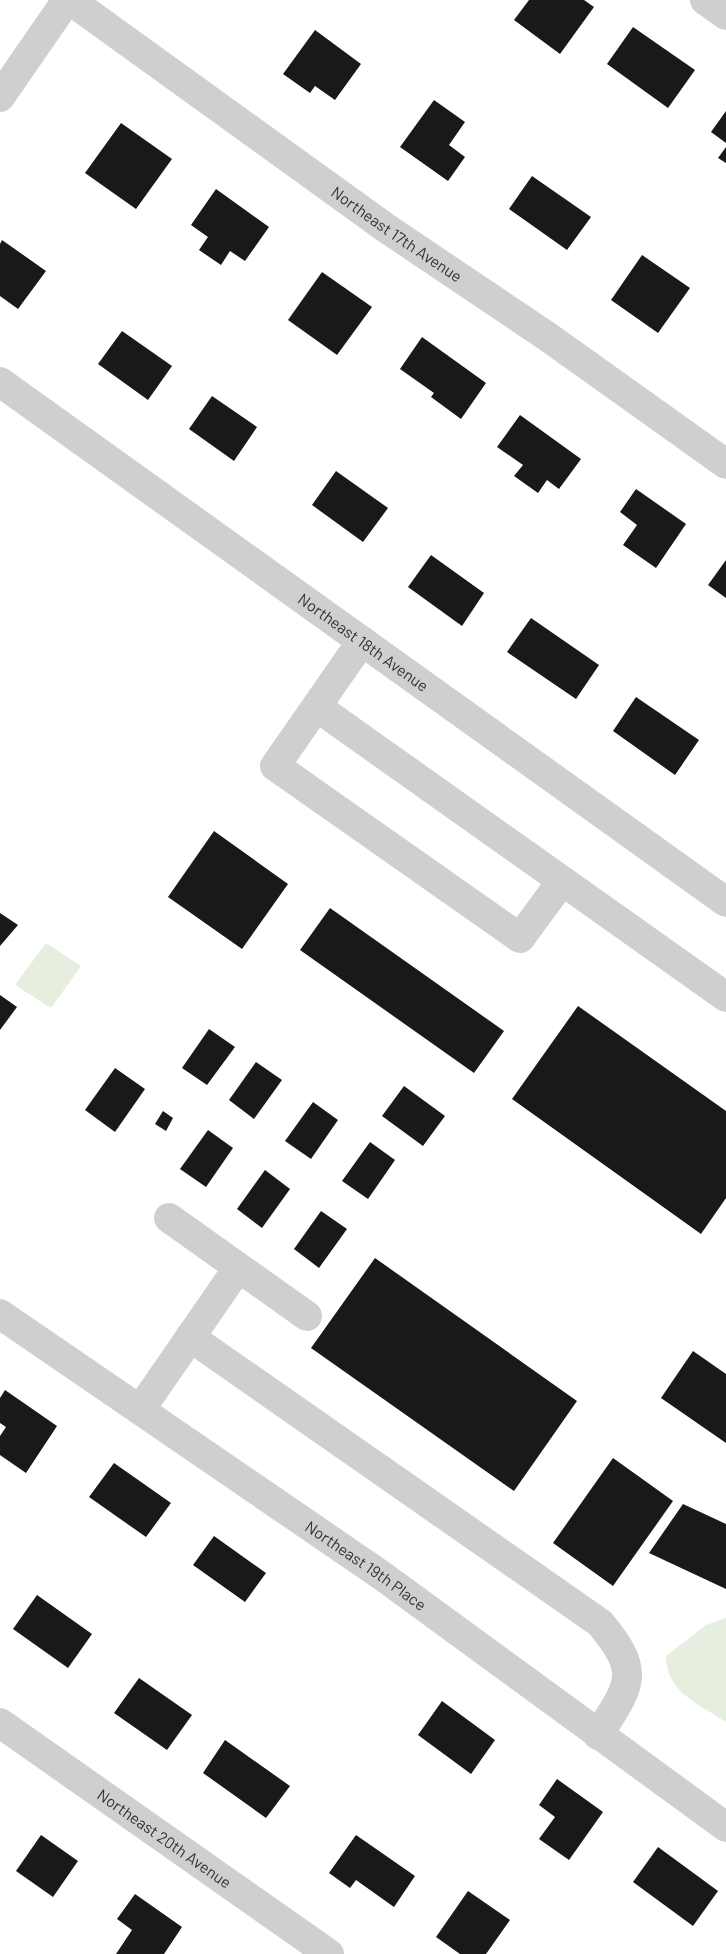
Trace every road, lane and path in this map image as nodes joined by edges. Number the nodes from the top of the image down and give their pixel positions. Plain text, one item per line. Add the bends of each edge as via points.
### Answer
1 (68, 0) edge
2 (705, 0) edge
3 (726, 15) edge
4 (0, 96) edge
5 (0, 382) edge
6 (726, 464) edge
7 (363, 641) junction
8 (316, 707) junction
9 (562, 881) junction
10 (726, 902) edge
11 (726, 997) edge
12 (169, 1218) dead end
13 (238, 1268) junction
14 (0, 1314) edge
15 (307, 1316) dead end
16 (190, 1337) junction
17 (140, 1410) junction
18 (0, 1723) edge
19 (598, 1735) junction
20 (726, 1827) edge
21 (329, 1954) edge

1 - 4 street
1 - 6 street, Northeast 17th Avenue via 386,228
2 - 3 street
5 - 7 street, Northeast 18th Avenue
7 - 8 street
7 - 10 street, Northeast 18th Avenue
8 - 9 street
8 - 9 street via 275,766 520,938
9 - 11 street
12 - 13 street
13 - 15 street
13 - 16 street
14 - 17 street, Northeast 19th Place
16 - 17 street
16 - 19 street via 600,1623 618,1644 627,1668 626,1691
17 - 19 street, Northeast 19th Place via 381,1575
18 - 21 street, Northeast 20th Avenue
19 - 20 street, Northeast 19th Place

